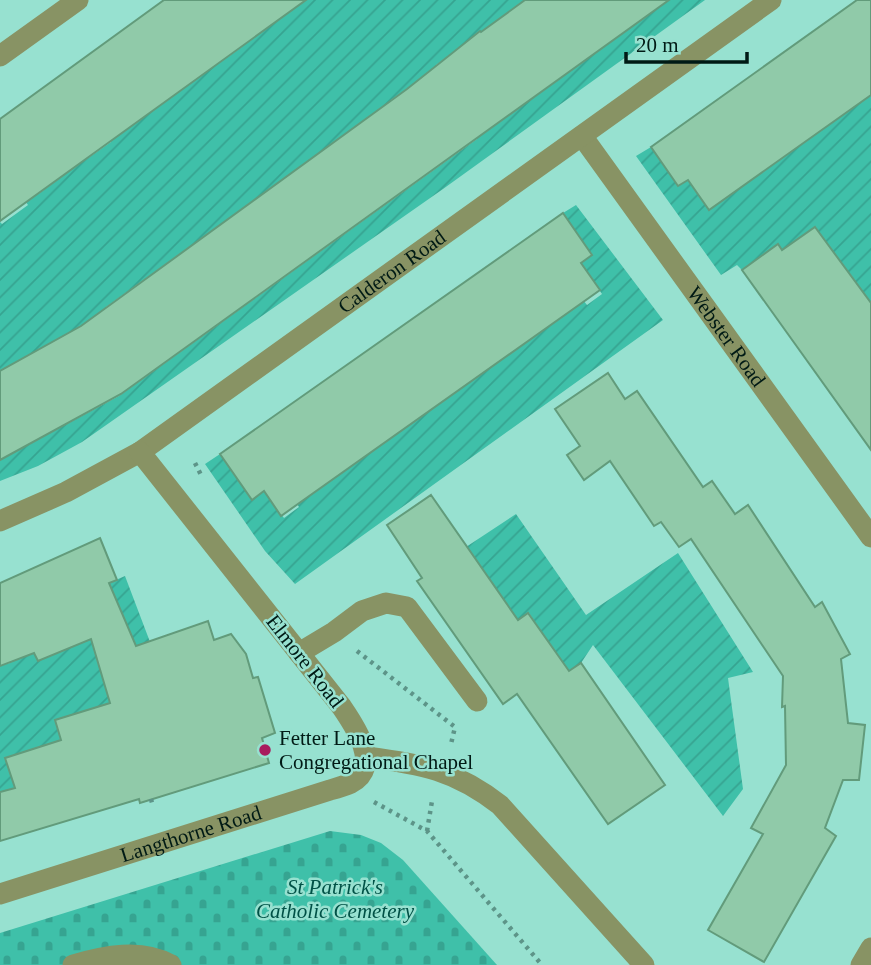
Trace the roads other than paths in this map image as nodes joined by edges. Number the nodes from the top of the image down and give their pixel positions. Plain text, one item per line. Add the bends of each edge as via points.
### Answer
1 (78, 0) edge
2 (771, 0) edge
3 (0, 56) edge
4 (582, 136) junction
5 (140, 453) junction
6 (0, 521) edge
7 (871, 537) edge
8 (299, 653) junction
9 (477, 702) dead end
10 (366, 757) junction
11 (0, 894) edge
12 (871, 947) edge
13 (73, 965) edge
14 (172, 965) edge
15 (644, 965) edge
16 (861, 965) edge

1 - 3 street
2 - 4 street, Calderon Road
4 - 5 street, Calderon Road
4 - 7 street, Webster Road
5 - 6 street, Calderon Road
5 - 8 street, Elmore Road
8 - 9 street via 362,611 386,604 407,607
8 - 10 street, Elmore Road via 351,721
10 - 11 street, Langthorne Road via 354,782
10 - 15 street via 442,771 492,798
12 - 16 street
13 - 14 street via 129,954

